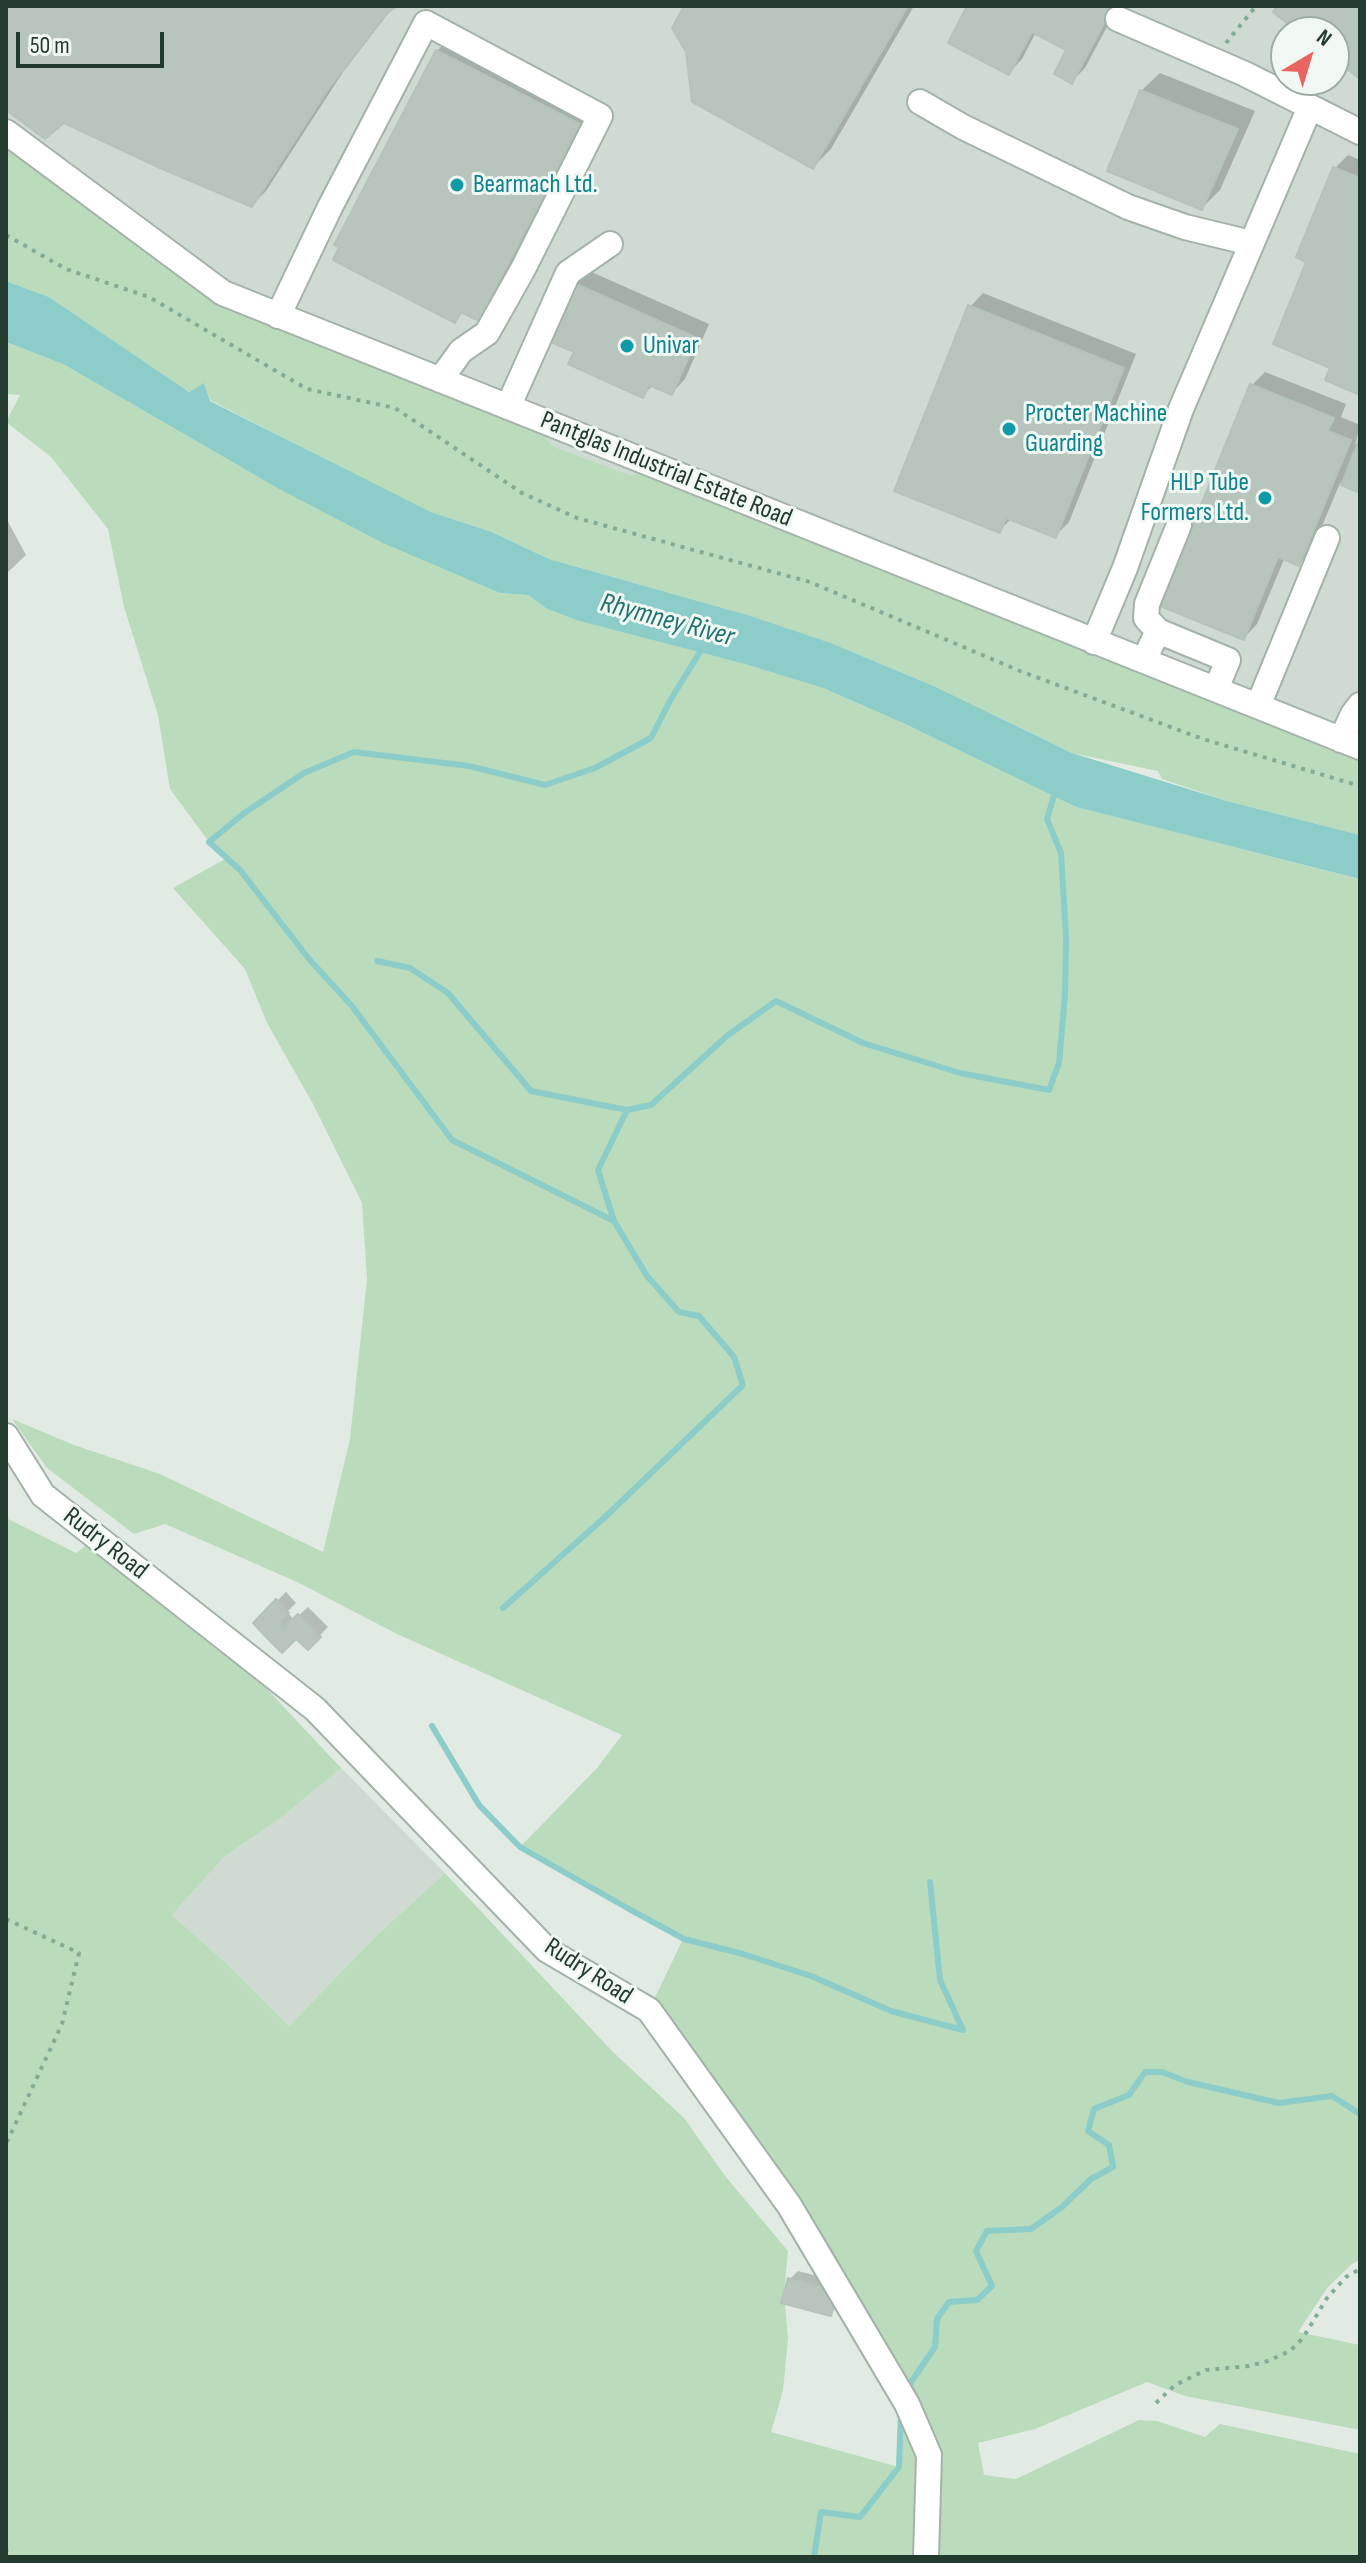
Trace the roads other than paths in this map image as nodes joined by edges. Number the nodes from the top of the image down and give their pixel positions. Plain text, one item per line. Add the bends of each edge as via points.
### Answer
1 (1118, 19) dead end
2 (920, 102) dead end
3 (1310, 107) junction
4 (6, 132) edge
5 (1360, 132) edge
6 (1251, 243) junction
7 (610, 244) dead end
8 (278, 316) junction
9 (440, 380) junction
10 (508, 407) junction
11 (1179, 525) dead end
12 (1327, 538) dead end
13 (1158, 631) junction
14 (1094, 642) junction
15 (1144, 660) junction
16 (1216, 689) junction
17 (1360, 705) edge
18 (1258, 706) junction
19 (1350, 743) edge
20 (6, 1436) edge
21 (926, 2557) edge

1 - 3 street
2 - 6 street via 1128,207
3 - 5 street
3 - 6 street
4 - 8 street, Pantglas Industrial Estate Road via 223,293
6 - 14 street via 1181,409
7 - 10 street via 568,273
8 - 9 street, Pantglas Industrial Estate Road
8 - 9 street via 426,23 600,116 487,333 461,351
9 - 10 street, Pantglas Industrial Estate Road
10 - 14 street, Pantglas Industrial Estate Road
11 - 13 street via 1145,612
12 - 18 street
13 - 15 street
13 - 16 street via 1228,660
14 - 15 street, Pantglas Industrial Estate Road
15 - 16 street, Pantglas Industrial Estate Road
16 - 18 street, Pantglas Industrial Estate Road
17 - 19 street via 1353,714
18 - 19 street, Pantglas Industrial Estate Road
20 - 21 street, Rudry Road via 43,1495 315,1709 547,1950 649,2010 789,2205 907,2404 929,2455

